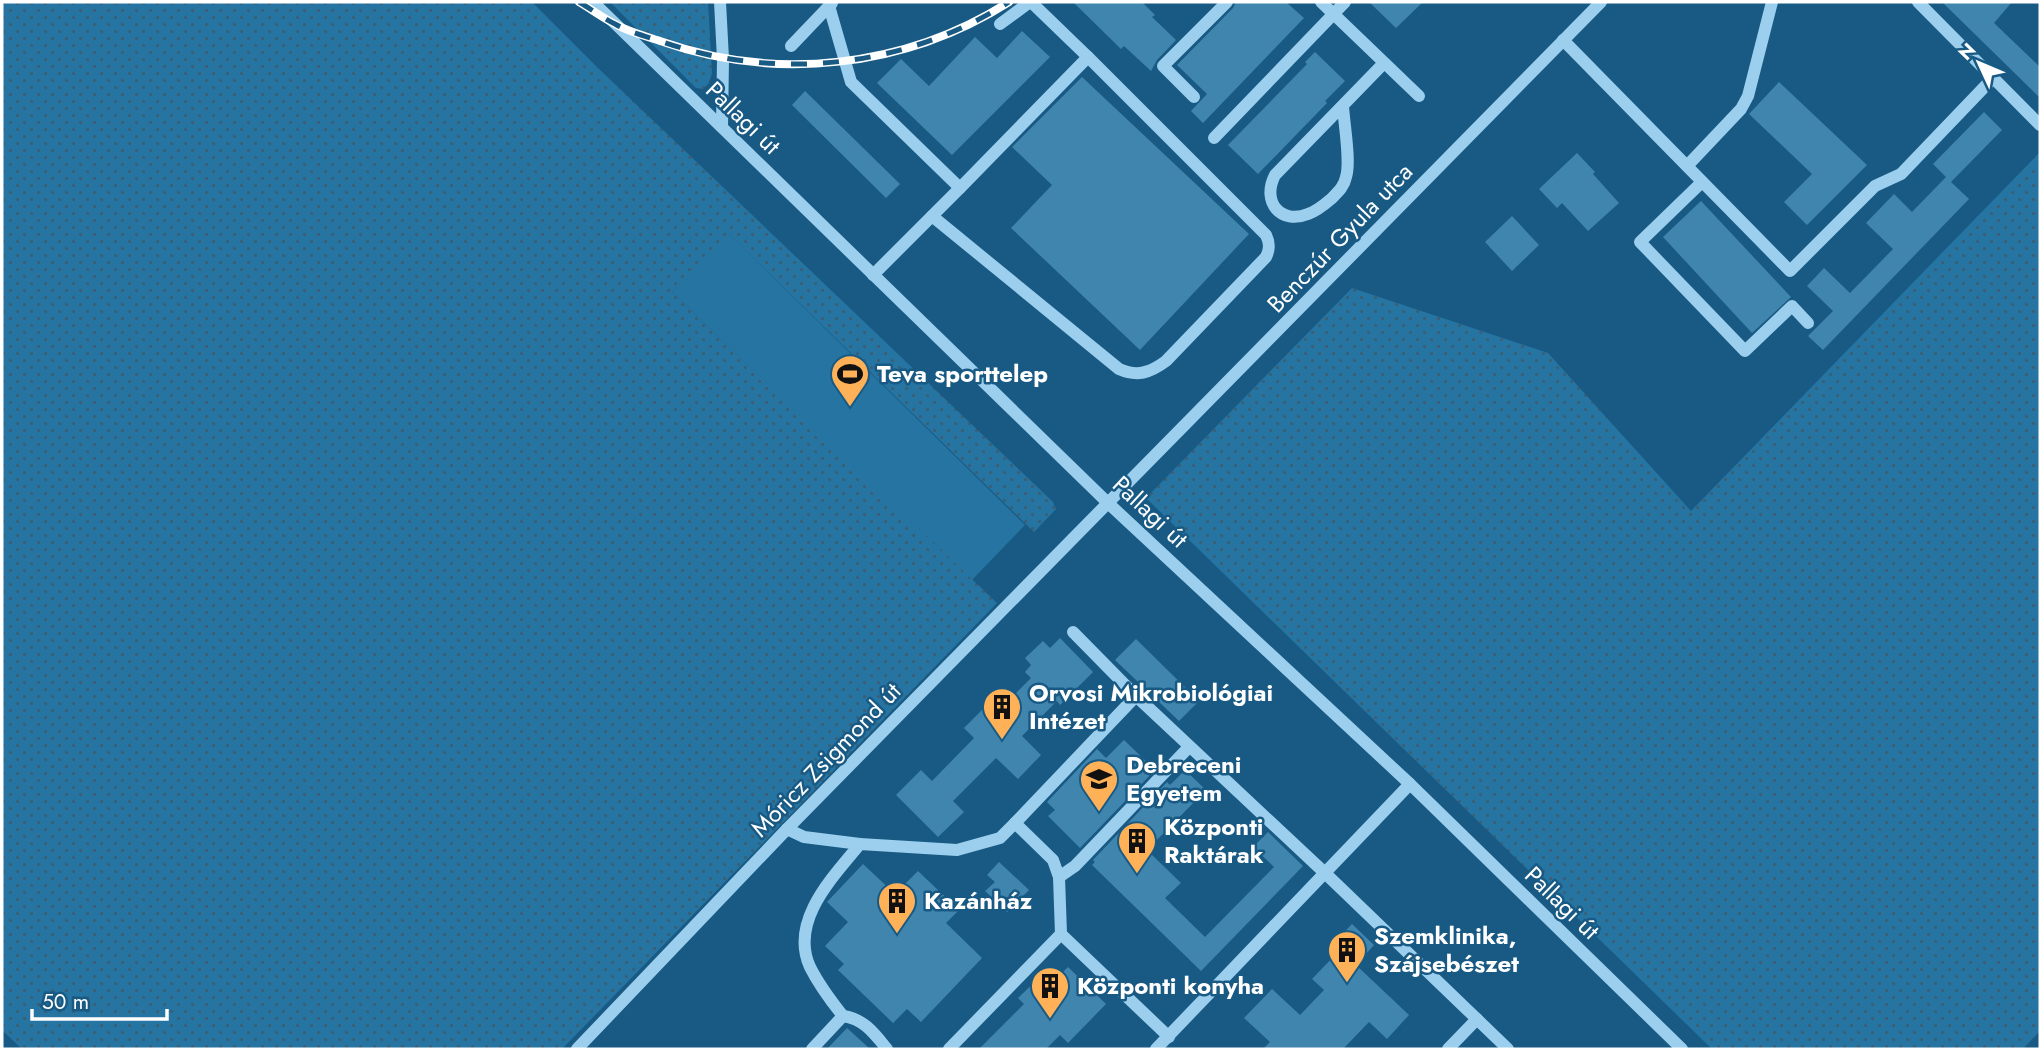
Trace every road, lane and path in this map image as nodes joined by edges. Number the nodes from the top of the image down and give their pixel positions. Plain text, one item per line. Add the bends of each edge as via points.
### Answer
1 (593, 2) edge
2 (720, 2) edge
3 (1031, 2) edge
4 (1227, 2) edge
5 (1321, 2) edge
6 (1345, 2) edge
7 (1601, 2) edge
8 (1772, 2) edge
9 (1918, 2) edge
10 (831, 4) edge
11 (1334, 14) junction
12 (1000, 24) dead end
13 (1563, 40) junction
14 (791, 46) dead end
15 (1088, 57) junction
16 (1384, 62) junction
17 (1993, 78) junction
18 (1419, 96) dead end
19 (1194, 97) dead end
20 (1343, 106) junction
21 (2040, 125) edge
22 (722, 127) junction
23 (1214, 138) dead end
24 (1687, 166) junction
25 (1702, 181) junction
26 (960, 188) junction
27 (932, 216) junction
28 (873, 275) junction
29 (1808, 323) dead end
30 (1108, 503) junction
31 (1073, 632) dead end
32 (1136, 696) junction
33 (1189, 747) junction
34 (1410, 784) junction
35 (1015, 823) junction
36 (787, 829) junction
37 (860, 844) junction
38 (1326, 874) junction
39 (1059, 877) junction
40 (1061, 934) junction
41 (843, 1016) junction
42 (1477, 1019) junction
43 (1168, 1037) junction
44 (577, 1049) edge
45 (812, 1049) edge
46 (887, 1049) edge
47 (949, 1049) edge
48 (1156, 1049) edge
49 (1448, 1049) edge
50 (1508, 1049) edge
51 (1682, 1049) edge

1 - 22 street, Pallagi út
2 - 22 street
3 - 12 street
3 - 15 street
4 - 19 street via 1163,66
5 - 11 street
6 - 11 street
7 - 13 street, Benczúr Gyula utca
8 - 24 street via 1748,96
9 - 17 street
10 - 14 street
10 - 26 street via 851,82
11 - 16 street
11 - 23 street
13 - 24 street
13 - 30 street, Benczúr Gyula utca
15 - 26 street
15 - 27 street via 1269,241 1266,257 1166,361 1140,374 1119,369
16 - 18 street
16 - 20 street
17 - 21 street
17 - 25 street via 1901,174 1875,186 1790,271
20 - 20 street via 1275,175 1268,194 1278,210 1290,216 1309,214 1341,189 1348,173
22 - 28 street, Pallagi út
24 - 25 street
25 - 29 street via 1640,242 1745,351 1792,306
26 - 27 street
27 - 28 street
28 - 30 street, Pallagi út
30 - 34 street, Pallagi út
30 - 36 street, Móricz Zsigmond út
31 - 32 street
32 - 33 street
32 - 35 street
33 - 38 street
33 - 39 street via 1075,866
34 - 38 street
34 - 51 street, Pallagi út
35 - 37 street via 1000,838 957,850
35 - 39 street via 1052,860
36 - 37 street via 804,837
36 - 44 street, Móricz Zsigmond út
37 - 41 street via 810,913 804,937 809,965
38 - 42 street
38 - 43 street
39 - 40 street
40 - 43 street
40 - 47 street
41 - 45 street
41 - 46 street via 857,1018
42 - 49 street
42 - 50 street
43 - 48 street

